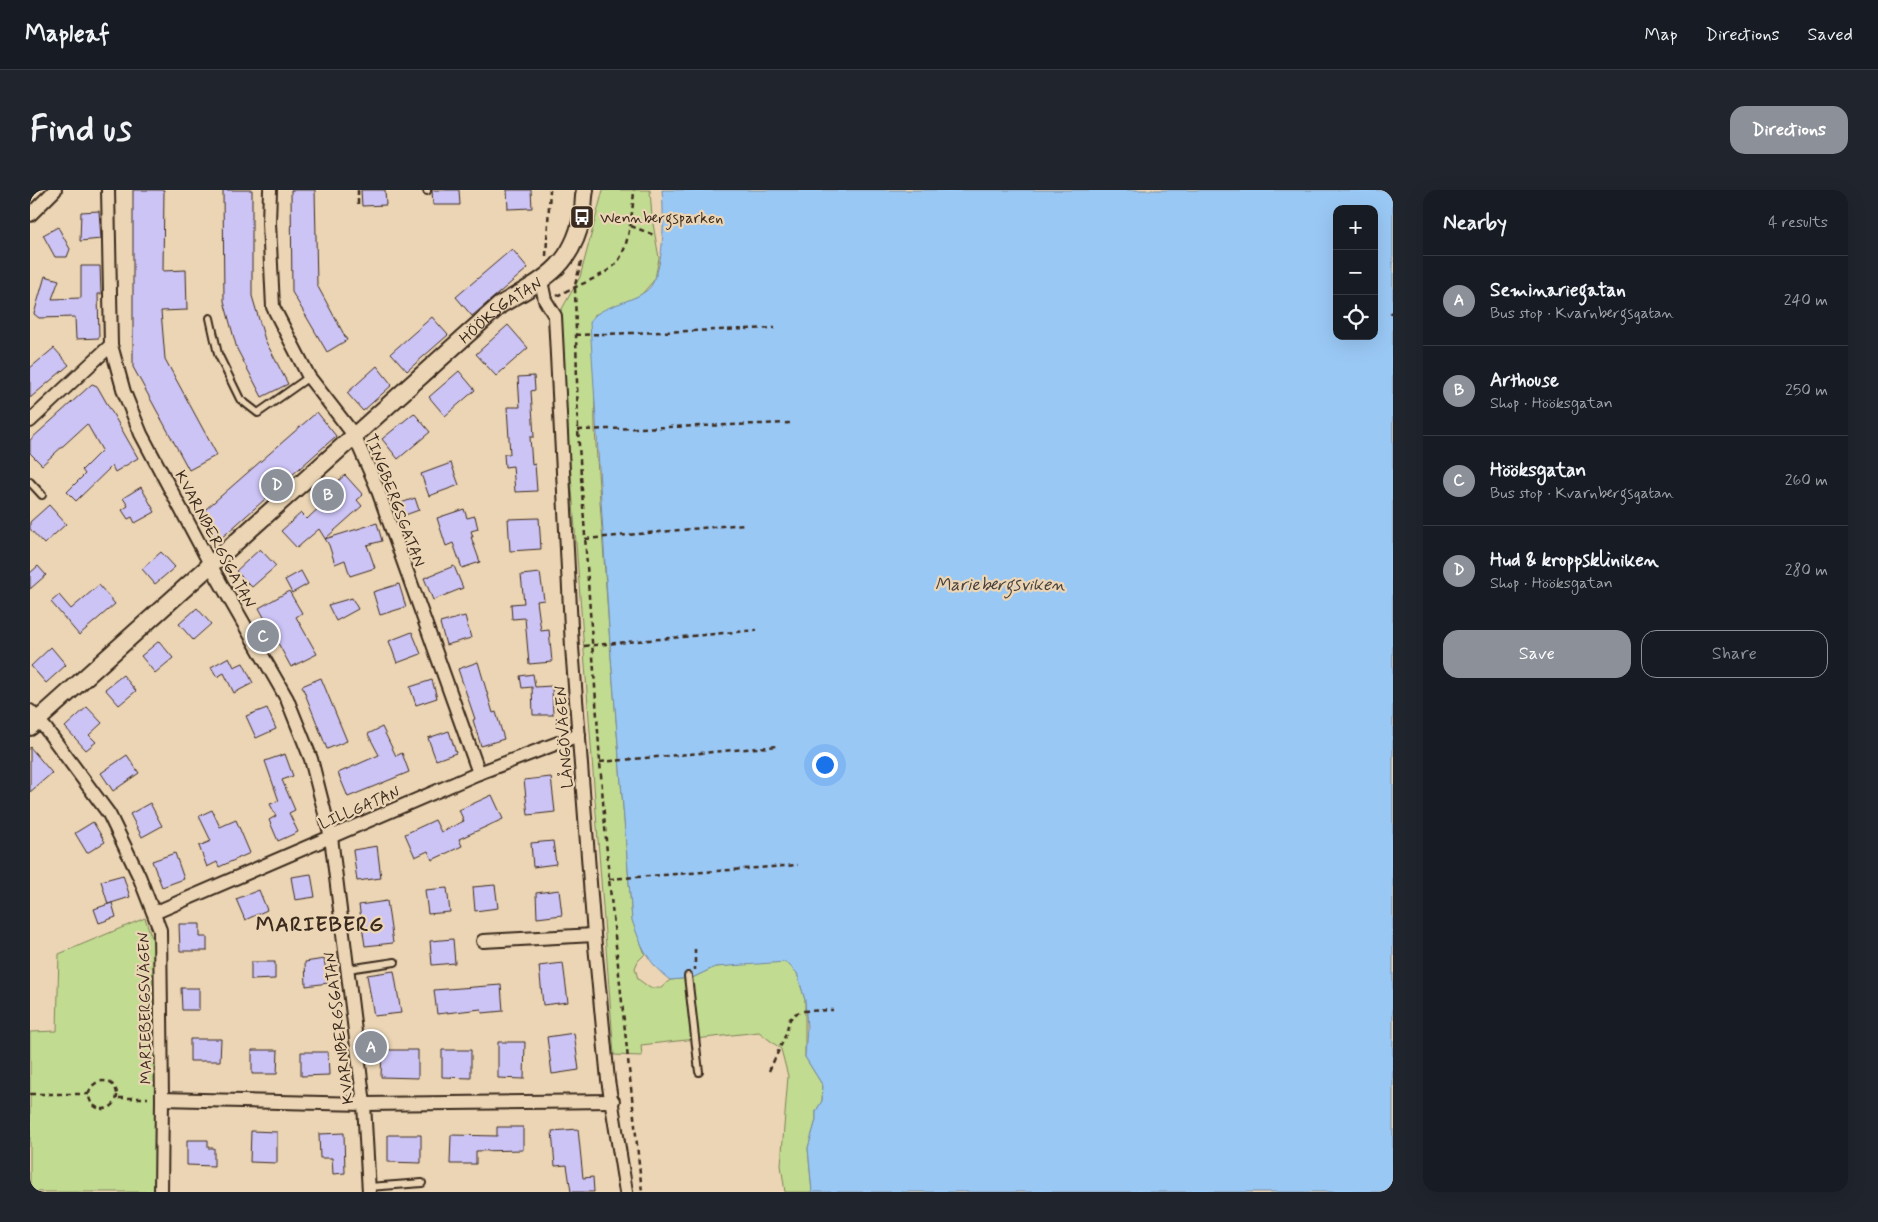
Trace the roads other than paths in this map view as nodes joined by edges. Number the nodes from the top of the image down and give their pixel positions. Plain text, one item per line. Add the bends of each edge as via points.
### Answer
1 (55, 190) edge
2 (108, 190) edge
3 (270, 190) edge
4 (583, 192) edge
5 (30, 216) edge
6 (541, 281) junction
7 (210, 318) dead end
8 (111, 345) junction
9 (309, 377) junction
10 (30, 421) edge
11 (354, 435) junction
12 (30, 482) edge
13 (42, 495) dead end
14 (210, 563) junction
15 (33, 719) edge
16 (579, 735) junction
17 (479, 773) junction
18 (331, 837) junction
19 (154, 913) junction
20 (594, 935) junction
21 (483, 941) dead end
22 (395, 962) dead end
23 (348, 969) junction
24 (688, 976) dead end
25 (699, 1072) dead end
26 (162, 1099) junction
27 (613, 1101) junction
28 (364, 1104) junction
29 (422, 1183) dead end
30 (369, 1189) edge
31 (161, 1192) edge
32 (626, 1192) edge

1 - 5 street
2 - 8 street, KVARNBERGSGATAN
3 - 9 street, TINGBERGSGATAN via 273,307
4 - 6 street, HÖÖKSGATAN via 582,217 573,246 560,266
6 - 11 street, HÖÖKSGATAN via 500,305
6 - 16 street, LÅNGÖVÄGEN via 545,300 555,316
7 - 9 lane via 218,354 240,399 258,413
8 - 10 street
8 - 14 street, KVARNBERGSGATAN via 124,392 141,434
9 - 11 street, TINGBERGSGATAN
11 - 14 street, HÖÖKSGATAN
11 - 17 street, TINGBERGSGATAN via 376,485
12 - 13 lane
14 - 15 street, HÖÖKSGATAN
14 - 18 street, KVARNBERGSGATAN via 286,699 310,759
15 - 19 street, MARIEBERGSVÄGEN via 109,814
16 - 17 street, LILLGATAN
16 - 20 street, LÅNGÖVÄGEN
17 - 18 street, LILLGATAN
18 - 19 street, LILLGATAN
18 - 23 street, KVARNBERGSGATAN
19 - 26 street, MARIEBERGSVÄGEN via 160,930 161,948
20 - 21 street
20 - 27 street, LÅNGÖVÄGEN via 608,1080
22 - 23 lane
23 - 28 street, KVARNBERGSGATAN
24 - 25 lane
26 - 28 street
26 - 31 street, MARIEBERGSVÄGEN
27 - 28 street
27 - 32 street, LÅNGÖVÄGEN
28 - 30 street, KVARNBERGSGATAN
29 - 30 lane

